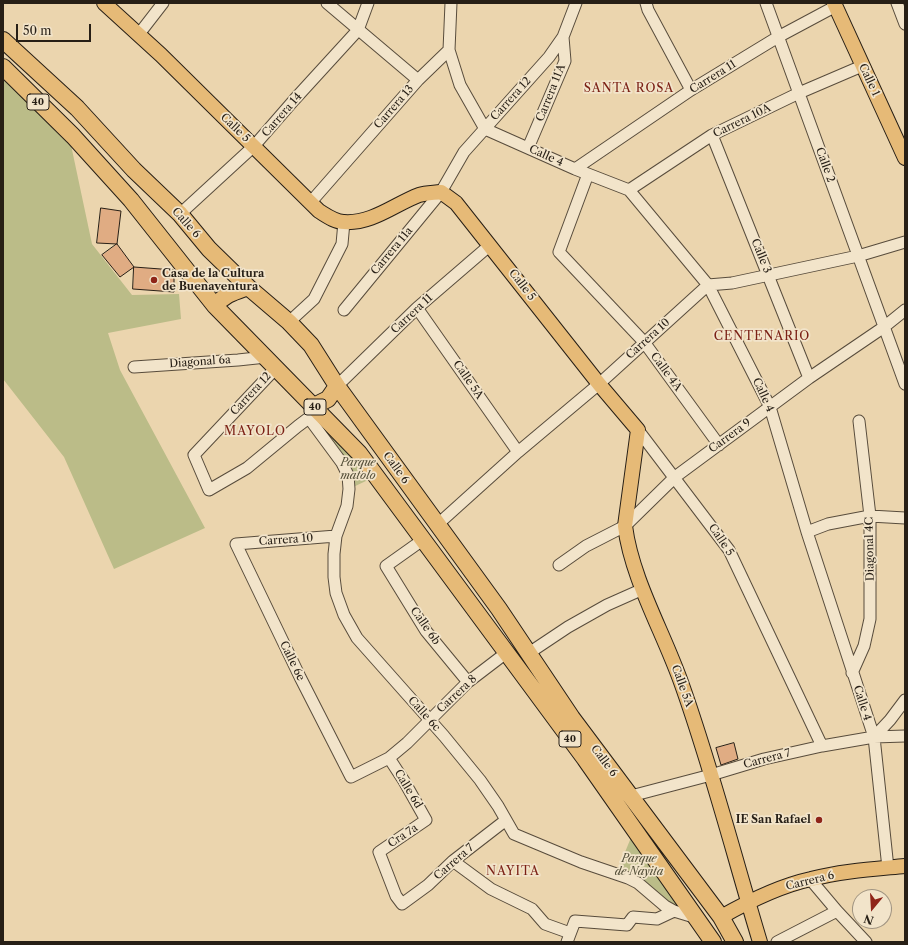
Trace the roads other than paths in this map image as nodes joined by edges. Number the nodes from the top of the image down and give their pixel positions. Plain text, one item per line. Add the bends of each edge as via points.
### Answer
1 (104, 3) edge
2 (163, 3) edge
3 (327, 3) edge
4 (368, 3) edge
5 (451, 3) edge
6 (576, 3) edge
7 (646, 3) edge
8 (766, 3) edge
9 (897, 3) edge
10 (835, 5) edge
11 (905, 24) edge
12 (358, 30) junction
13 (138, 34) junction
14 (563, 37) junction
15 (778, 37) junction
16 (3, 40) edge
17 (449, 50) junction
18 (862, 66) junction
19 (3, 67) edge
20 (418, 80) junction
21 (691, 90) junction
22 (799, 93) junction
23 (485, 129) junction
24 (712, 135) junction
25 (254, 146) junction
26 (528, 148) junction
27 (905, 158) edge
28 (575, 169) junction
29 (588, 174) junction
30 (629, 190) junction
31 (441, 192) junction
32 (310, 203) junction
33 (180, 214) junction
34 (344, 222) junction
35 (905, 242) edge
36 (489, 246) junction
37 (858, 256) junction
38 (768, 275) junction
39 (708, 285) junction
40 (248, 287) junction
41 (215, 306) junction
42 (417, 308) junction
43 (344, 310) dead end
44 (905, 310) edge
45 (289, 322) junction
46 (884, 327) junction
47 (644, 342) junction
48 (271, 362) junction
49 (134, 367) dead end
50 (809, 378) junction
51 (599, 384) junction
52 (905, 384) edge
53 (337, 386) junction
54 (770, 407) junction
55 (312, 412) junction
56 (859, 421) dead end
57 (638, 430) junction
58 (719, 445) junction
59 (518, 452) junction
60 (675, 477) junction
61 (870, 516) junction
62 (905, 518) edge
63 (437, 525) junction
64 (624, 526) junction
65 (807, 532) junction
66 (336, 536) junction
67 (424, 539) junction
68 (236, 544) joint
69 (559, 566) dead end
70 (643, 589) junction
71 (506, 653) junction
72 (529, 653) junction
73 (852, 673) junction
74 (468, 682) junction
75 (905, 700) edge
76 (429, 720) junction
77 (905, 736) edge
78 (874, 737) junction
79 (822, 746) junction
80 (389, 758) junction
81 (711, 775) junction
82 (351, 777) joint
83 (630, 796) junction
84 (426, 820) joint
85 (506, 820) junction
86 (453, 862) junction
87 (905, 866) edge
88 (888, 868) junction
89 (810, 879) junction
90 (748, 902) junction
91 (402, 904) joint
92 (674, 911) junction
93 (837, 911) junction
94 (721, 917) junction
95 (697, 918) junction
96 (569, 938) edge
97 (713, 942) edge
98 (735, 942) edge
99 (760, 942) edge
100 (776, 942) edge
101 (866, 942) edge

1 - 13 main road, Calle 5
2 - 13 street
3 - 12 street
4 - 12 street, Carrera 14
5 - 17 street
6 - 14 street, Carrera 12
7 - 21 street
8 - 15 street, Calle 2
9 - 11 street
10 - 15 street, Carrera 11
10 - 18 main road, Calle 1
12 - 20 street
12 - 25 street, Carrera 14
13 - 25 main road, Calle 5
14 - 23 street, Carrera 12
14 - 26 street, Carrera 11A via 565,62
15 - 21 street, Carrera 11
15 - 22 street, Calle 2
16 - 33 highway, Calle 6 / 40 via 77,108 134,170
17 - 20 street, Carrera 13
17 - 23 street via 460,85
18 - 22 street, Carrera 10A
18 - 27 main road, Calle 1
19 - 41 highway, Calle 6 / 40 via 131,200
20 - 32 street, Carrera 13
21 - 28 street, Carrera 11
22 - 24 street, Carrera 10A
22 - 37 street, Calle 2
23 - 26 street, Calle 4
23 - 31 street, Carrera 12 via 464,152
24 - 30 street, Carrera 10A
24 - 38 street, Calle 3
25 - 32 main road, Calle 5
25 - 33 street, Carrera 14
26 - 28 street, Calle 4
28 - 29 street, Calle 4
29 - 30 street, Calle 4
29 - 47 street, Calle 4A via 559,252
30 - 39 street, Calle 4
31 - 34 main road, Calle 5 via 421,194 386,212 361,221
31 - 36 main road, Calle 5 via 456,203
31 - 43 street, Carrera 11a
32 - 34 main road, Calle 5 via 334,220
33 - 40 highway, Calle 6 / 40 via 209,249
34 - 45 street via 342,244 314,299
35 - 37 street
36 - 42 street, Carrera 11
36 - 51 main road, Calle 5
37 - 38 street
37 - 46 street, Calle 2
38 - 39 street
38 - 50 street, Calle 3
39 - 47 street, Carrera 10
39 - 54 street, Calle 4
40 - 41 highway via 222,298
40 - 45 highway, Calle 6 / 40
41 - 48 highway, Calle 6 / 40
42 - 53 street, Carrera 11
42 - 59 street, Calle 5A
44 - 46 street, Carrera 9
45 - 53 highway, Calle 6 / 40 via 311,345
46 - 50 street, Carrera 9
46 - 52 street, Calle 2
47 - 51 street, Carrera 10
47 - 58 street, Calle 4A
48 - 49 street, Diagonal 6a via 238,360
48 - 55 highway, Calle 6 / 40
48 - 55 street, Carrera 12 via 194,455 209,490 247,468
50 - 54 street, Carrera 9
51 - 57 main road, Calle 5
51 - 59 street, Carrera 10
53 - 55 highway via 328,399
53 - 63 highway, Calle 6 / 40
54 - 58 street, Carrera 9
54 - 65 street, Calle 4
55 - 66 street, Calle 6c via 311,421 348,475 347,506
55 - 67 highway, Calle 6 / 40 via 359,453
56 - 61 street, Diagonal 4C
57 - 60 street, Calle 5
57 - 64 main road, Calle 5A
58 - 60 street, Carrera 9
59 - 63 street, Carrera 10
60 - 64 street, Carrera 9
60 - 79 street, Calle 5 via 729,550
61 - 62 street
61 - 65 street via 828,524
61 - 73 street, Diagonal 4C via 870,619 864,646
63 - 72 highway, Calle 6 / 40
64 - 69 street, Carrera 9 via 586,546
64 - 70 main road, Calle 5A
65 - 73 street, Calle 4
66 - 68 street, Carrera 10
66 - 76 street, Calle 6c via 336,593 344,615 357,638
67 - 71 highway, Calle 6 / 40
67 - 74 street, Calle 6b via 386,566 426,631
68 - 82 street, Calle 6e
70 - 72 street via 568,627
70 - 81 main road, Calle 5A via 681,682
71 - 74 street, Carrera 8
71 - 95 highway, Calle 6 / 40 via 585,759
72 - 83 highway, Calle 6 / 40 via 572,718
73 - 78 street, Calle 4
74 - 76 street, Carrera 8
75 - 78 street
76 - 80 street, Carrera 8
76 - 85 street, Calle 6c via 480,780
77 - 78 street, Carrera 7
78 - 79 street, Carrera 7
78 - 88 street, Calle 4
79 - 81 street, Carrera 7 via 764,759
80 - 82 street, Carrera 8
80 - 84 street, Calle 6d
81 - 83 street, Carrera 7
81 - 90 main road, Calle 5A
83 - 94 highway, Calle 6 / 40
84 - 91 street, Cra 7a via 379,852 396,896
85 - 86 street, Carrera 7
85 - 92 street, Calle 6c via 514,834 628,878
86 - 91 street, Carrera 7
86 - 96 street via 491,889 532,909 545,924
87 - 88 main road, Carrera 6
88 - 89 main road, Carrera 6
89 - 90 main road, Carrera 6
89 - 93 street
90 - 94 main road, Carrera 6
90 - 99 main road, Calle 5A
92 - 95 street, Calle 6c
92 - 96 street via 657,919 633,917 627,925 575,921
93 - 100 street
93 - 101 street
94 - 98 highway, Calle 6 / 40
95 - 97 highway, Calle 6 / 40

